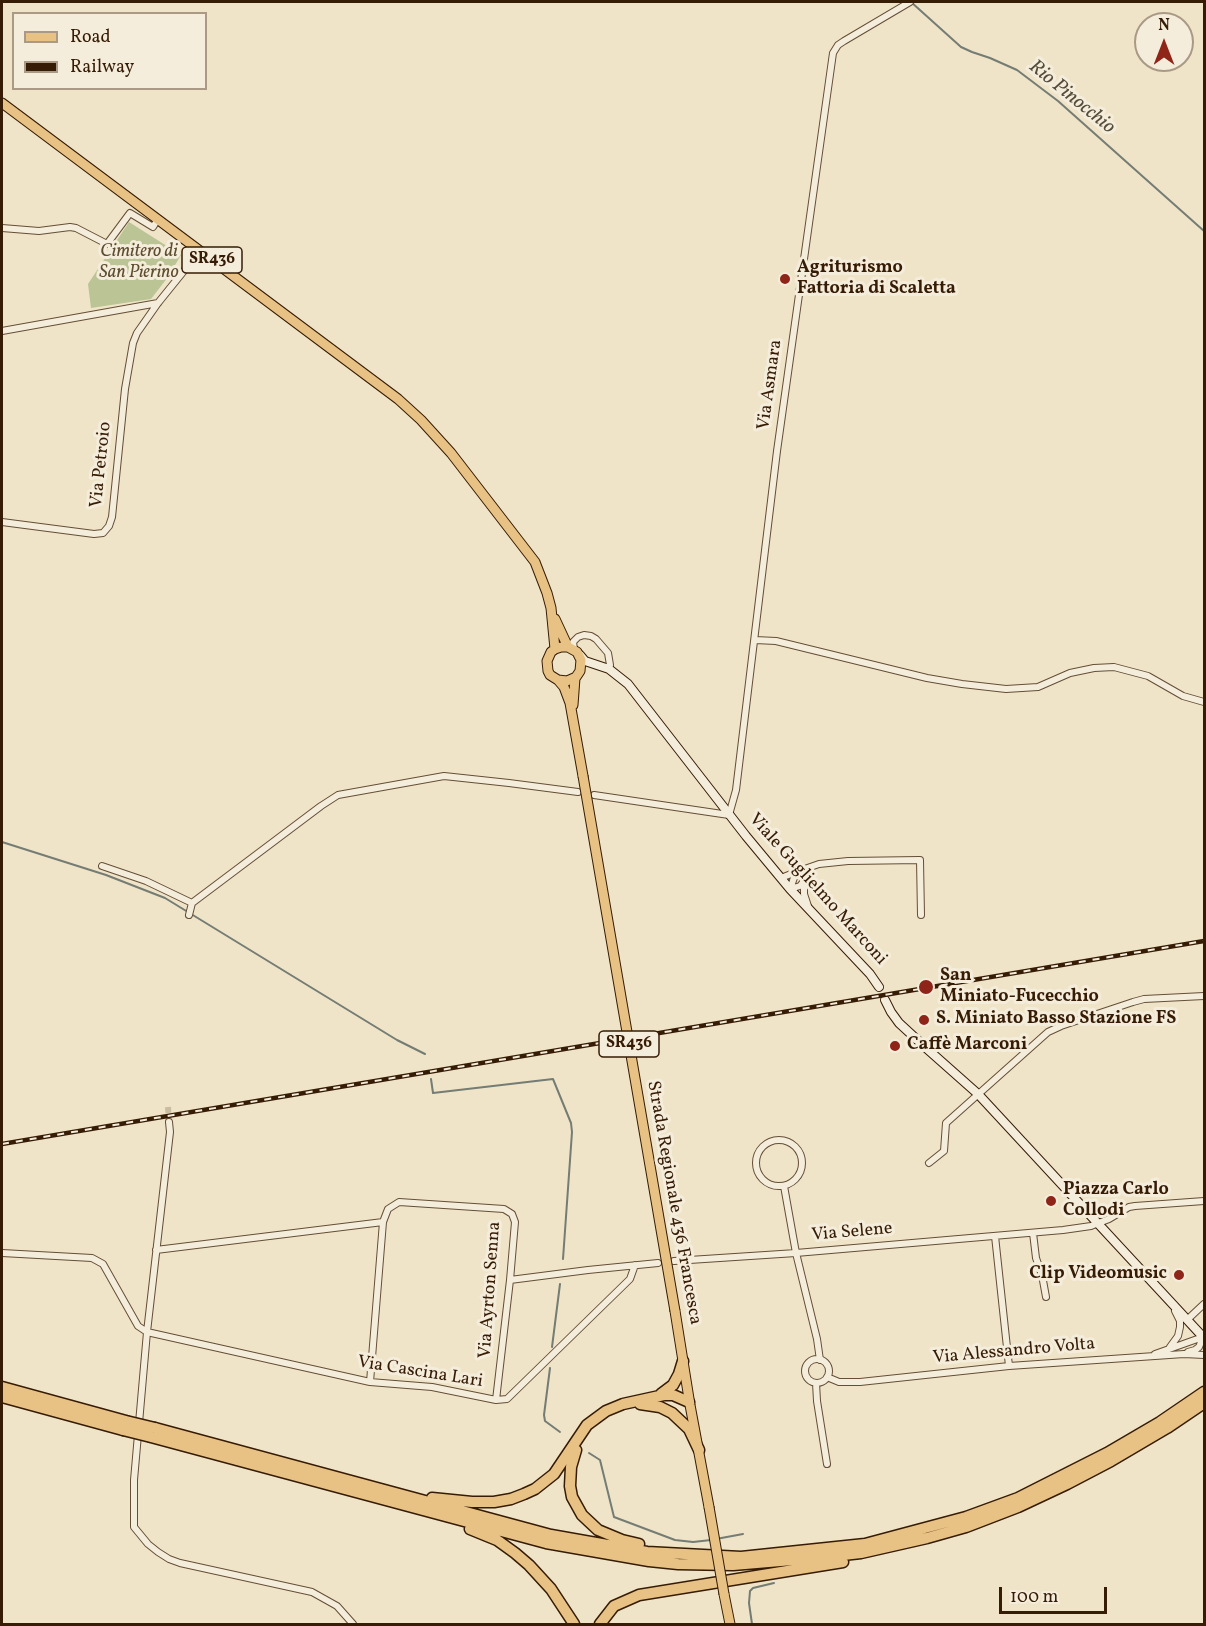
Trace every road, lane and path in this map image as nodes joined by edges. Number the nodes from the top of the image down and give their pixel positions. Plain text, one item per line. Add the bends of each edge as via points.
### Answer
1 (909, 2) edge
2 (2, 103) edge
3 (158, 219) junction
4 (2, 228) edge
5 (200, 251) junction
6 (158, 303) junction
7 (2, 331) edge
8 (2, 522) edge
9 (551, 608) junction
10 (755, 640) junction
11 (555, 649) junction
12 (574, 650) junction
13 (607, 669) junction
14 (576, 677) junction
15 (558, 681) junction
16 (1204, 702) edge
17 (573, 717) junction
18 (578, 792) dead end
19 (594, 795) dead end
20 (729, 815) junction
21 (102, 866) dead end
22 (808, 868) junction
23 (796, 872) junction
24 (781, 878) junction
25 (804, 881) junction
26 (790, 889) junction
27 (810, 909) junction
28 (921, 915) dead end
29 (879, 987) dead end
30 (1204, 996) edge
31 (885, 1000) dead end
32 (978, 1094) junction
33 (170, 1122) tunnel mouth
34 (929, 1163) dead end
35 (784, 1186) junction
36 (1204, 1201) edge
37 (383, 1222) junction
38 (1098, 1223) junction
39 (1032, 1233) junction
40 (994, 1236) junction
41 (156, 1250) junction
42 (2, 1253) edge
43 (796, 1253) junction
44 (674, 1262) dead end
45 (658, 1263) dead end
46 (635, 1265) junction
47 (510, 1280) junction
48 (1046, 1297) dead end
49 (1170, 1299) junction
50 (1204, 1304) edge
51 (1188, 1319) junction
52 (147, 1332) junction
53 (1204, 1338) edge
54 (1170, 1347) junction
55 (1184, 1354) junction
56 (1204, 1355) edge
57 (1149, 1356) junction
58 (683, 1360) junction
59 (820, 1360) junction
60 (1009, 1366) junction
61 (827, 1377) junction
62 (370, 1382) junction
63 (816, 1383) junction
64 (2, 1387) edge
65 (1204, 1392) edge
66 (656, 1396) junction
67 (2, 1397) edge
68 (496, 1400) junction
69 (634, 1402) junction
70 (1204, 1403) edge
71 (689, 1404) junction
72 (667, 1410) junction
73 (125, 1425) junction
74 (1163, 1425) junction
75 (153, 1433) junction
76 (580, 1435) junction
77 (234, 1450) junction
78 (699, 1450) junction
79 (827, 1464) dead end
80 (350, 1491) junction
81 (927, 1538) junction
82 (741, 1557) junction
83 (353, 1624) edge
84 (574, 1624) edge
85 (600, 1624) edge
86 (730, 1624) edge

1 - 10 street, Via Asmara via 838,45 833,53 777,451
2 - 3 main road, Strada Regionale 436 Francesca / SR436
3 - 4 street via 153,227 130,213 107,244 70,227 39,231
3 - 5 main road, Strada Regionale 436 Francesca / SR436
5 - 6 street, Via Petroio
5 - 9 main road, Strada Regionale 436 Francesca / SR436 via 398,399 423,422 535,562
6 - 7 street
6 - 8 street, Via Petroio via 133,343 109,526 94,534
9 - 11 main road, Strada Regionale 436 Francesca / SR436
9 - 12 main road, Strada Regionale 436 Francesca / SR436
10 - 16 street via 776,641 927,678 1006,689 1038,687 1070,673 1114,668 1148,676 1183,696
10 - 20 street, Via Asmara via 736,790
11 - 12 main road via 561,646
11 - 15 main road, Strada Regionale 436 Francesca / SR436 via 548,656 547,666
12 - 13 street, Viale Guglielmo Marconi via 585,661
12 - 13 street, Viale Guglielmo Marconi via 573,642 578,636 591,636 608,654
12 - 14 main road, Strada Regionale 436 Francesca / SR436 via 582,666
13 - 14 street via 587,670
13 - 20 street, Viale Guglielmo Marconi via 628,684
14 - 15 main road
14 - 17 main road, Strada Regionale 436 Francesca / SR436
15 - 17 main road, Strada Regionale 436 Francesca / SR436 via 567,694
17 - 58 main road, Strada Regionale 436 Francesca / SR436, bridge
18 - 21 street via 444,776 339,795 190,908 146,881
19 - 20 street, Viale Guglielmo Marconi
20 - 24 street, Viale Guglielmo Marconi
22 - 23 street
22 - 25 street
22 - 28 street via 848,861 920,860
23 - 24 street
23 - 26 street
24 - 26 street, Viale Guglielmo Marconi
25 - 26 street
25 - 27 street
26 - 27 street, Viale Guglielmo Marconi
27 - 29 street, Viale Guglielmo Marconi
30 - 32 street via 1144,999 1061,1026 1048,1032
31 - 32 street via 899,1023
32 - 34 street via 946,1123 944,1151
32 - 38 street
33 - 41 street
35 - 35 street via 797,1178 802,1163 790,1144 775,1141 762,1148 756,1168 770,1184
35 - 43 street
36 - 38 street, Via Selene via 1135,1206
37 - 41 street
37 - 47 street, Via Ayrton Senna via 387,1209 399,1202 504,1209 515,1222
37 - 62 street
38 - 39 street, Via Selene
38 - 49 street
39 - 40 street, Via Selene
39 - 48 street
40 - 43 street, Via Selene
40 - 60 street
41 - 52 street
42 - 52 street via 92,1258 103,1264 138,1326
43 - 44 street, Via Selene
43 - 59 street
45 - 46 street
46 - 47 street
46 - 68 street, Via Cascina Lari via 630,1279 523,1384 507,1399
47 - 68 street, Via Ayrton Senna
49 - 51 street
49 - 54 street via 1180,1321 1178,1336
50 - 51 street
51 - 53 street
52 - 62 street, Via Cascina Lari
52 - 83 street via 134,1480 134,1527 148,1544 169,1559 312,1592 337,1606
53 - 54 street
53 - 55 street via 1195,1350
54 - 57 street
55 - 56 street, Via Alessandro Volta
55 - 57 street, Via Alessandro Volta
57 - 60 street, Via Alessandro Volta
58 - 66 highway via 673,1385
58 - 71 main road, Strada Regionale 436 Francesca / SR436
59 - 61 street via 828,1367
59 - 63 street via 812,1361 805,1370
60 - 61 street, Via Alessandro Volta via 860,1382 839,1382
61 - 63 street
62 - 68 street, Via Cascina Lari via 432,1387
63 - 79 street
64 - 73 highway
65 - 74 highway
66 - 69 highway
66 - 71 highway via 671,1395
67 - 73 highway
69 - 72 highway
69 - 76 highway via 601,1413
70 - 74 highway
71 - 72 highway
71 - 78 main road, Strada Regionale 436 Francesca / SR436
72 - 78 highway via 689,1429
73 - 75 highway, bridge
74 - 81 highway via 1111,1461 1067,1484 1018,1507
74 - 82 highway via 1018,1498 966,1517 865,1544
75 - 77 highway
75 - 80 highway
76 - 77 highway via 560,1466 544,1481 524,1494 494,1502 434,1498 290,1460
76 - 82 highway via 570,1467 570,1486 574,1503 598,1530 653,1546
77 - 82 highway via 551,1535 648,1552
78 - 86 main road, Strada Regionale 436 Francesca / SR436, bridge
80 - 81 highway via 546,1543 678,1564 733,1565 816,1558 861,1553
80 - 84 highway via 384,1506 466,1527 497,1540 541,1578
81 - 85 highway via 888,1553 639,1595 614,1606

